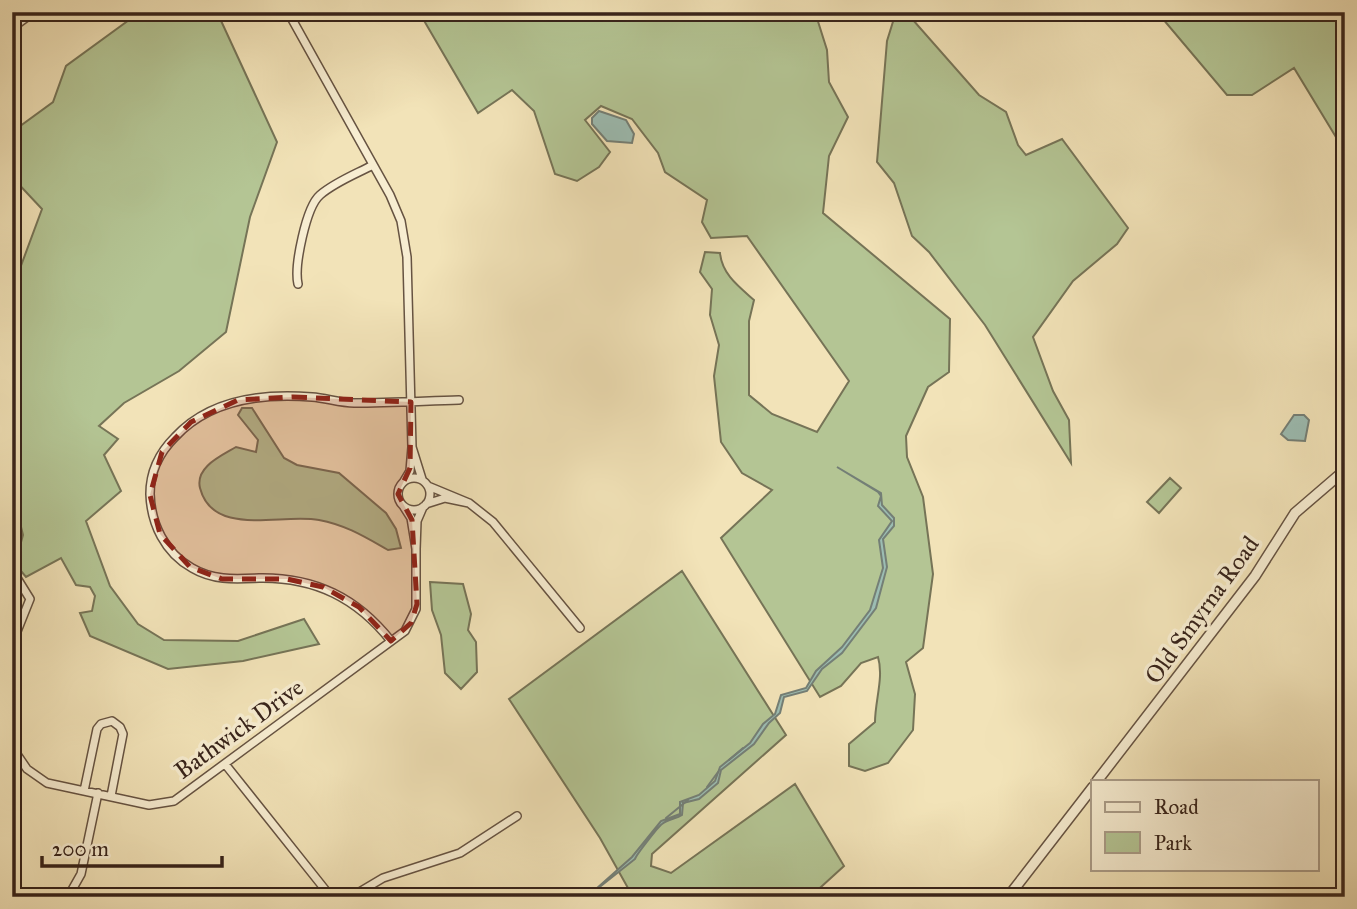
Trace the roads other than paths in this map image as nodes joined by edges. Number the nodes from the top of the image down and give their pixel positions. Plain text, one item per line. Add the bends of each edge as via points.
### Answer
1 (34, 12) edge
2 (288, 12) edge
3 (12, 28) edge
4 (373, 165) junction
5 (298, 284) dead end
6 (459, 400) dead end
7 (411, 402) junction
8 (412, 447) junction
9 (1345, 470) edge
10 (425, 483) junction
11 (401, 484) junction
12 (469, 503) junction
13 (425, 505) junction
14 (404, 506) junction
15 (416, 549) junction
16 (530, 551) dead end
17 (522, 557) junction
18 (12, 570) edge
19 (580, 628) dead end
20 (391, 641) junction
21 (12, 644) edge
22 (12, 747) edge
23 (225, 764) junction
24 (1098, 780) edge
25 (84, 790) junction
26 (1091, 790) edge
27 (97, 793) junction
28 (111, 796) junction
29 (517, 816) dead end
30 (68, 897) edge
31 (331, 897) edge
32 (351, 897) edge
33 (1008, 897) edge

1 - 3 street
2 - 4 street
4 - 5 street via 314,203 297,262
4 - 7 street via 397,208 405,236
6 - 7 street
7 - 8 street
7 - 20 street via 348,403 293,397 230,403 199,417 176,436 159,459 150,488 157,530 190,567 222,579 287,579 323,587 359,607
8 - 10 street
8 - 11 street via 410,471
9 - 24 street, Old Smyrna Road via 1295,513 1250,582
10 - 11 street via 411,478
10 - 12 street
10 - 13 street via 430,494
11 - 14 street via 398,495
12 - 13 street via 440,498
12 - 17 street via 487,516
13 - 14 street via 412,510
13 - 15 street, Bathwick Drive via 417,521
14 - 15 street, Bathwick Drive via 412,519
15 - 20 street, Bathwick Drive via 416,613 405,631
16 - 17 street
17 - 19 street
18 - 21 street via 30,600
20 - 23 street, Bathwick Drive
22 - 25 street, Bathwick Drive via 35,777
23 - 28 street, Bathwick Drive via 167,804 149,805
23 - 31 street
25 - 27 street, Bathwick Drive
25 - 28 street via 97,729 112,721 123,737
26 - 33 street
27 - 28 street, Bathwick Drive
27 - 30 street via 81,874
29 - 32 street via 460,853 383,878

